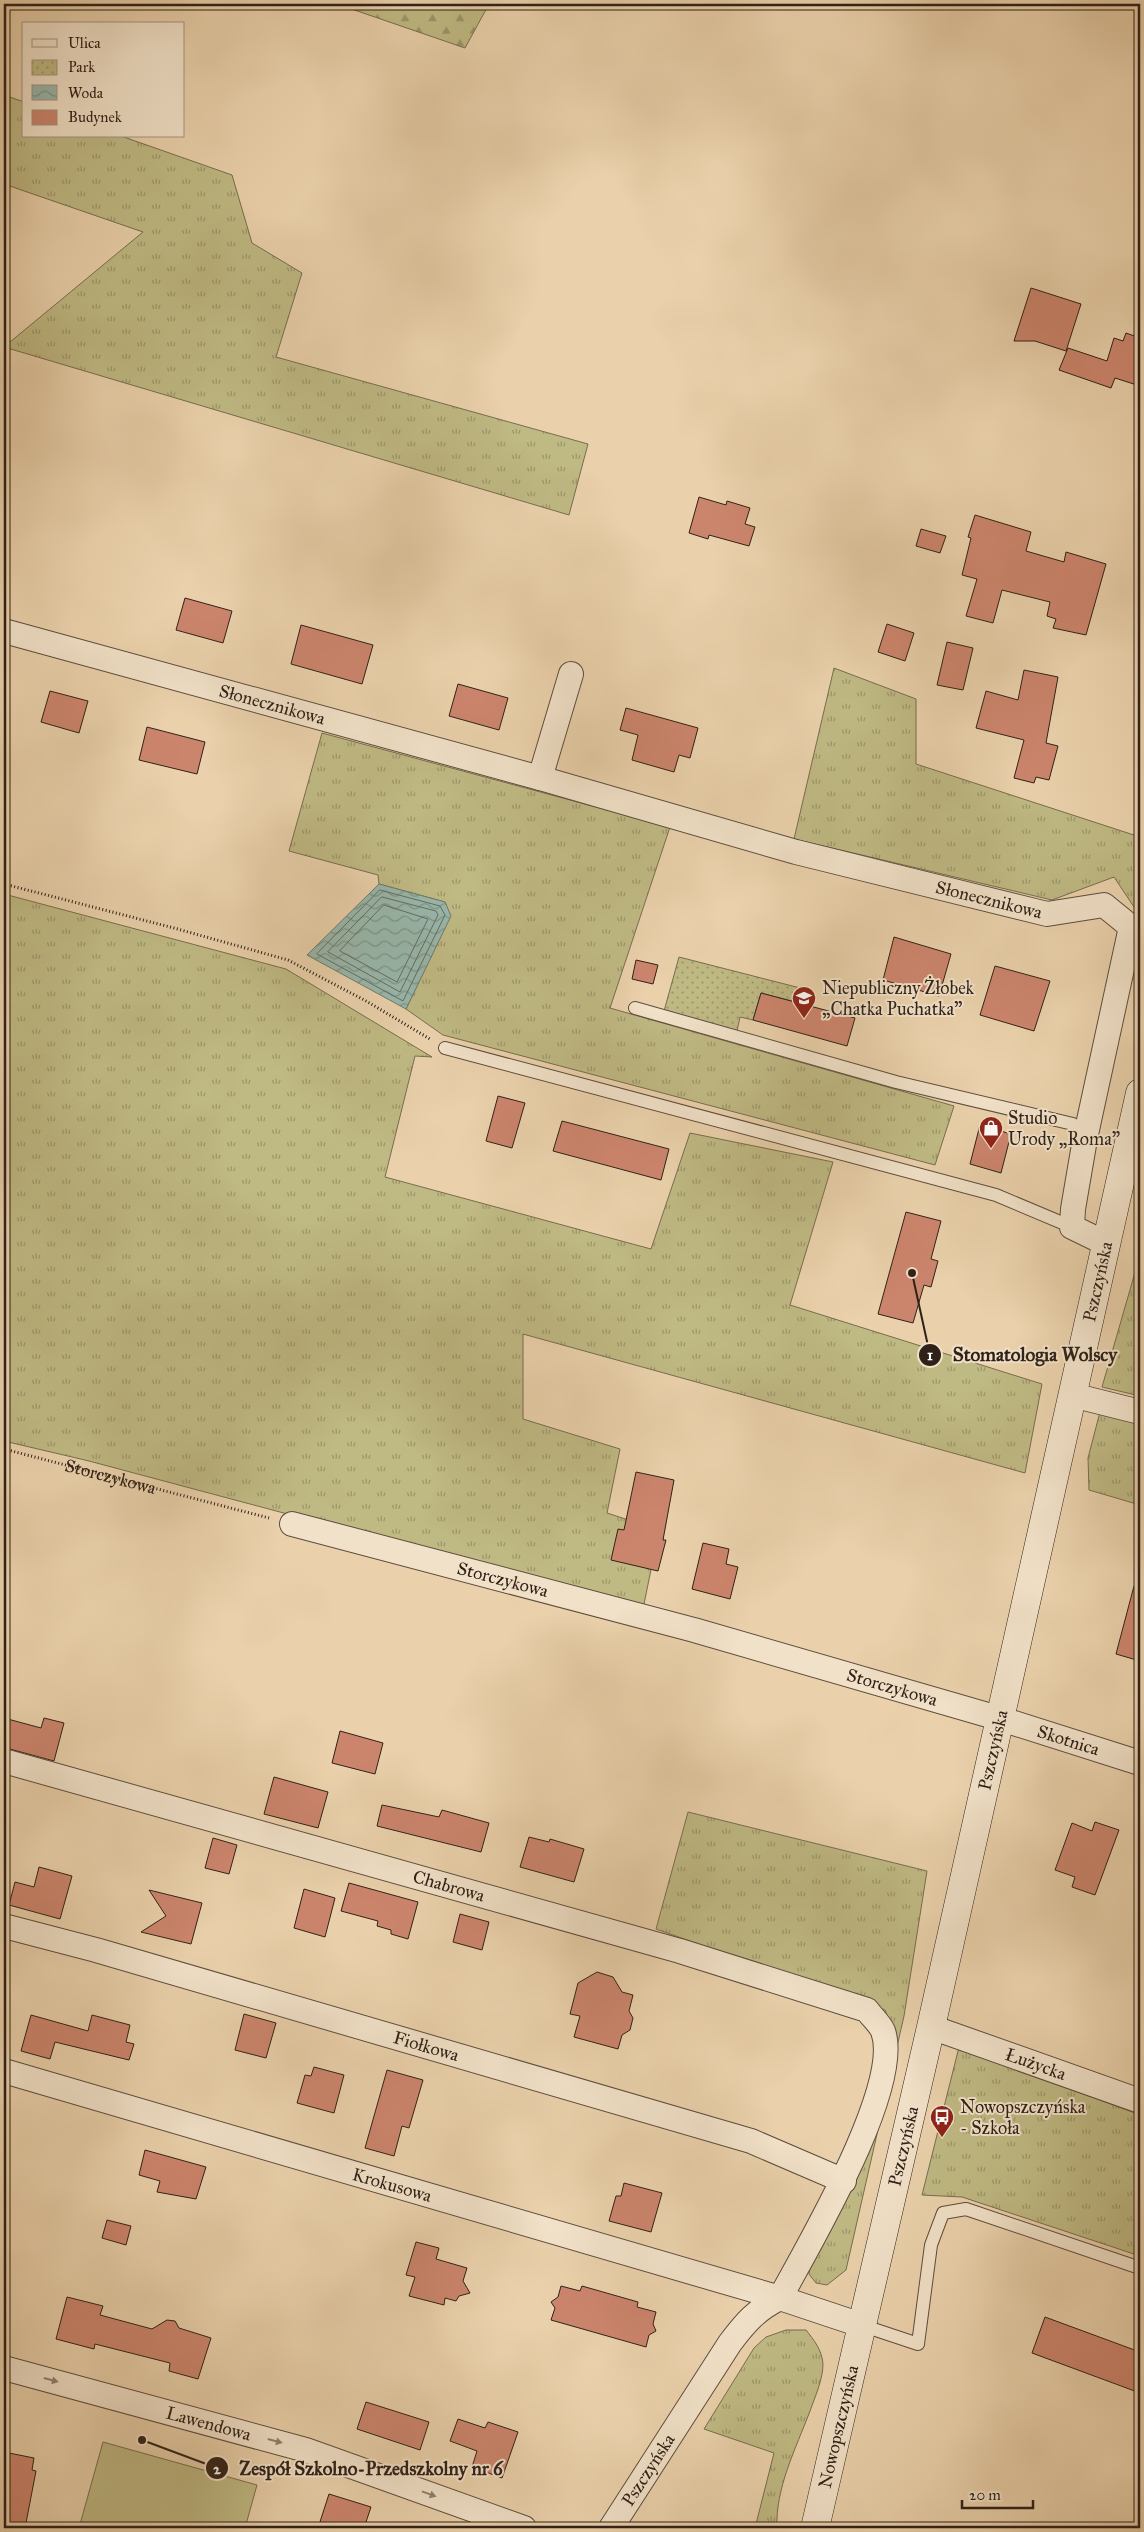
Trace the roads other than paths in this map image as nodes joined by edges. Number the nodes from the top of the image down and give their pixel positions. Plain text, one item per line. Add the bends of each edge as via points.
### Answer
1 (4, 631) edge
2 (571, 674) dead end
3 (540, 778) junction
4 (635, 1008) dead end
5 (445, 1048) road end
6 (1140, 1092) edge
7 (1085, 1139) junction
8 (1072, 1227) junction
9 (1108, 1244) junction
10 (1072, 1395) junction
11 (1140, 1412) edge
12 (292, 1524) road end
13 (998, 1718) junction
14 (4, 1761) edge
15 (1140, 1763) edge
16 (4, 1926) edge
17 (930, 2027) junction
18 (882, 2031) joint
19 (4, 2071) edge
20 (1140, 2100) edge
21 (844, 2181) junction
22 (1140, 2268) edge
23 (780, 2298) junction
24 (861, 2325) junction
25 (4, 2368) edge
26 (524, 2528) edge
27 (611, 2528) edge
28 (815, 2528) edge

1 - 3 street, Słonecznikowa
2 - 3 street
3 - 7 street, Słonecznikowa via 796,852 1047,914 1104,905 1131,927
4 - 7 lane via 896,1082 1073,1124
5 - 8 lane via 996,1195
6 - 9 main road, Pszczyńska
7 - 8 street, Słonecznikowa
8 - 9 street
9 - 10 main road, Pszczyńska
10 - 11 street
10 - 13 main road, Pszczyńska
12 - 13 street, Storczykowa via 694,1630
13 - 15 street, Skotnica
13 - 17 main road, Pszczyńska
14 - 18 street, Chabrowa via 680,1951 866,2010
16 - 21 street, Fiołkowa via 751,2141
17 - 20 street, Łużycka
17 - 24 main road, Pszczyńska
18 - 21 street, Pszczyńska via 885,2054 880,2089
19 - 23 street, Krokusowa
21 - 23 street, Pszczyńska
22 - 24 lane via 966,2209 943,2214 931,2245 918,2344
23 - 24 street
23 - 27 street, Pszczyńska via 747,2320
24 - 28 main road, Nowopszczyńska
25 -> 26 street, Lawendowa via 306,2450

